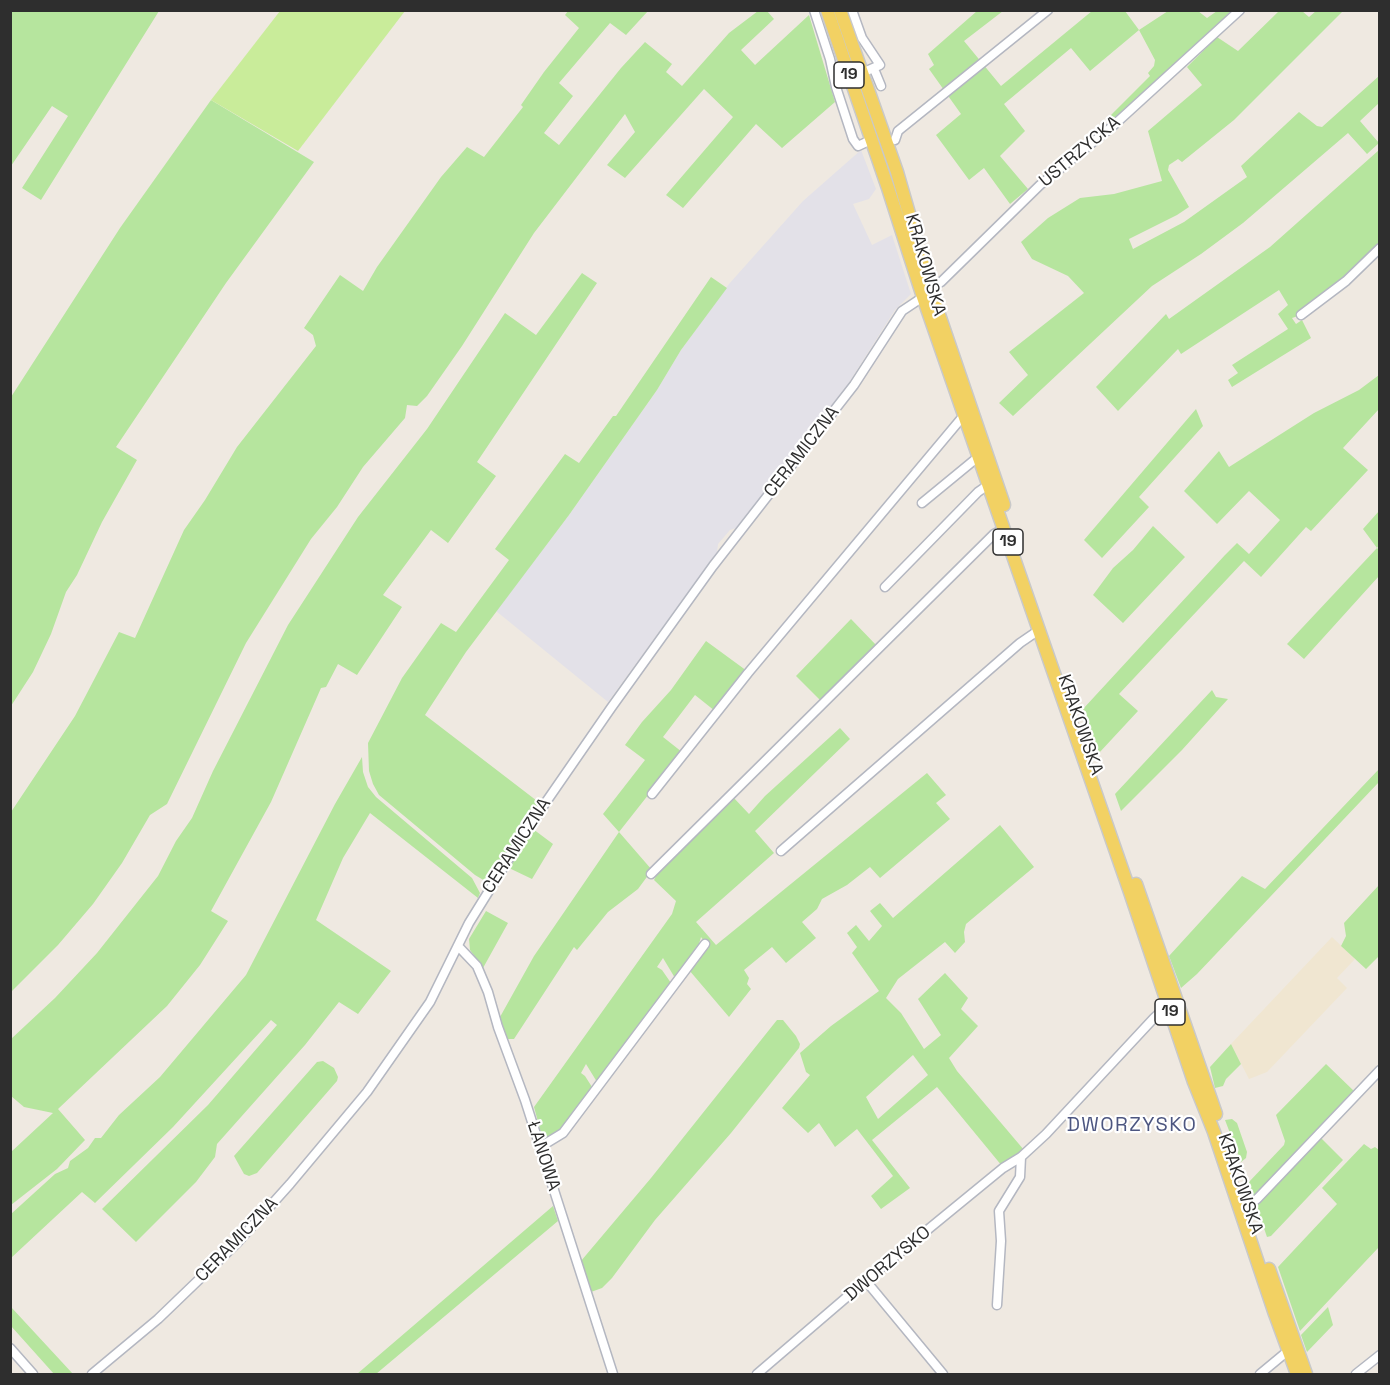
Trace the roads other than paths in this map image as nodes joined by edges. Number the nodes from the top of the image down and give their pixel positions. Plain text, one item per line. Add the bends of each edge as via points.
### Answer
1 (814, 10) edge
2 (827, 10) edge
3 (840, 10) edge
4 (852, 10) edge
5 (1048, 10) edge
6 (1240, 10) edge
7 (868, 71) junction
8 (881, 86) dead end
9 (871, 140) junction
10 (895, 140) dead end
11 (1380, 248) edge
12 (926, 292) junction
13 (1301, 315) dead end
14 (964, 417) junction
15 (978, 457) junction
16 (988, 485) junction
17 (922, 503) dead end
18 (1004, 530) junction
19 (885, 587) dead end
20 (1039, 630) junction
21 (652, 794) dead end
22 (781, 851) dead end
23 (651, 873) dead end
24 (705, 944) dead end
25 (458, 946) junction
26 (1172, 1004) junction
27 (1380, 1070) edge
28 (540, 1147) junction
29 (1021, 1157) junction
30 (1247, 1205) junction
31 (866, 1281) junction
32 (997, 1305) dead end
33 (10, 1348) edge
34 (1289, 1350) junction
35 (1380, 1355) edge
36 (33, 1374) edge
37 (92, 1374) edge
38 (613, 1374) edge
39 (757, 1374) edge
40 (943, 1374) edge
41 (1260, 1374) edge
42 (1297, 1374) edge
43 (1306, 1374) edge
44 (1356, 1374) edge

1 - 9 street via 854,139 858,146
2 - 9 main road, KRAKOWSKA / 19
3 - 7 main road, KRAKOWSKA / 19
4 - 7 street, KRAKOWSKA via 862,38 880,65
5 - 10 street via 898,131
6 - 12 street, USTRZYCKA via 1114,125 1040,185 948,276
7 - 8 street
7 - 12 main road, KRAKOWSKA / 19 via 906,202
9 - 12 main road, KRAKOWSKA / 19
11 - 13 street via 1346,281
12 - 14 main road, KRAKOWSKA / 19
12 - 25 street, CERAMICZNA via 897,317 854,385 713,566 611,708 502,866
12 - 26 main road, KRAKOWSKA / 19 via 1008,519
14 - 15 main road, KRAKOWSKA / 19
14 - 21 street via 748,673
15 - 16 main road, KRAKOWSKA / 19
15 - 17 street
16 - 18 main road, KRAKOWSKA / 19
16 - 19 street
18 - 20 main road, KRAKOWSKA / 19
18 - 23 street via 994,534
20 - 22 street
20 - 26 main road, KRAKOWSKA / 19
24 - 28 street via 562,1133
25 - 28 street, ŁANOWA via 477,966 488,992
25 - 37 street, CERAMICZNA via 410,1032 367,1092 290,1184 229,1251 158,1319
26 - 29 street, DWORZYSKO
26 - 30 main road, KRAKOWSKA / 19
26 - 34 main road, KRAKOWSKA / 19
27 - 30 street
28 - 38 street, ŁANOWA
29 - 31 street, DWORZYSKO
29 - 32 street via 1020,1176 999,1211
30 - 43 main road, KRAKOWSKA / 19
31 - 39 street, DWORZYSKO
31 - 40 street
33 - 36 street
34 - 41 street
34 - 42 main road, KRAKOWSKA / 19
35 - 44 street

